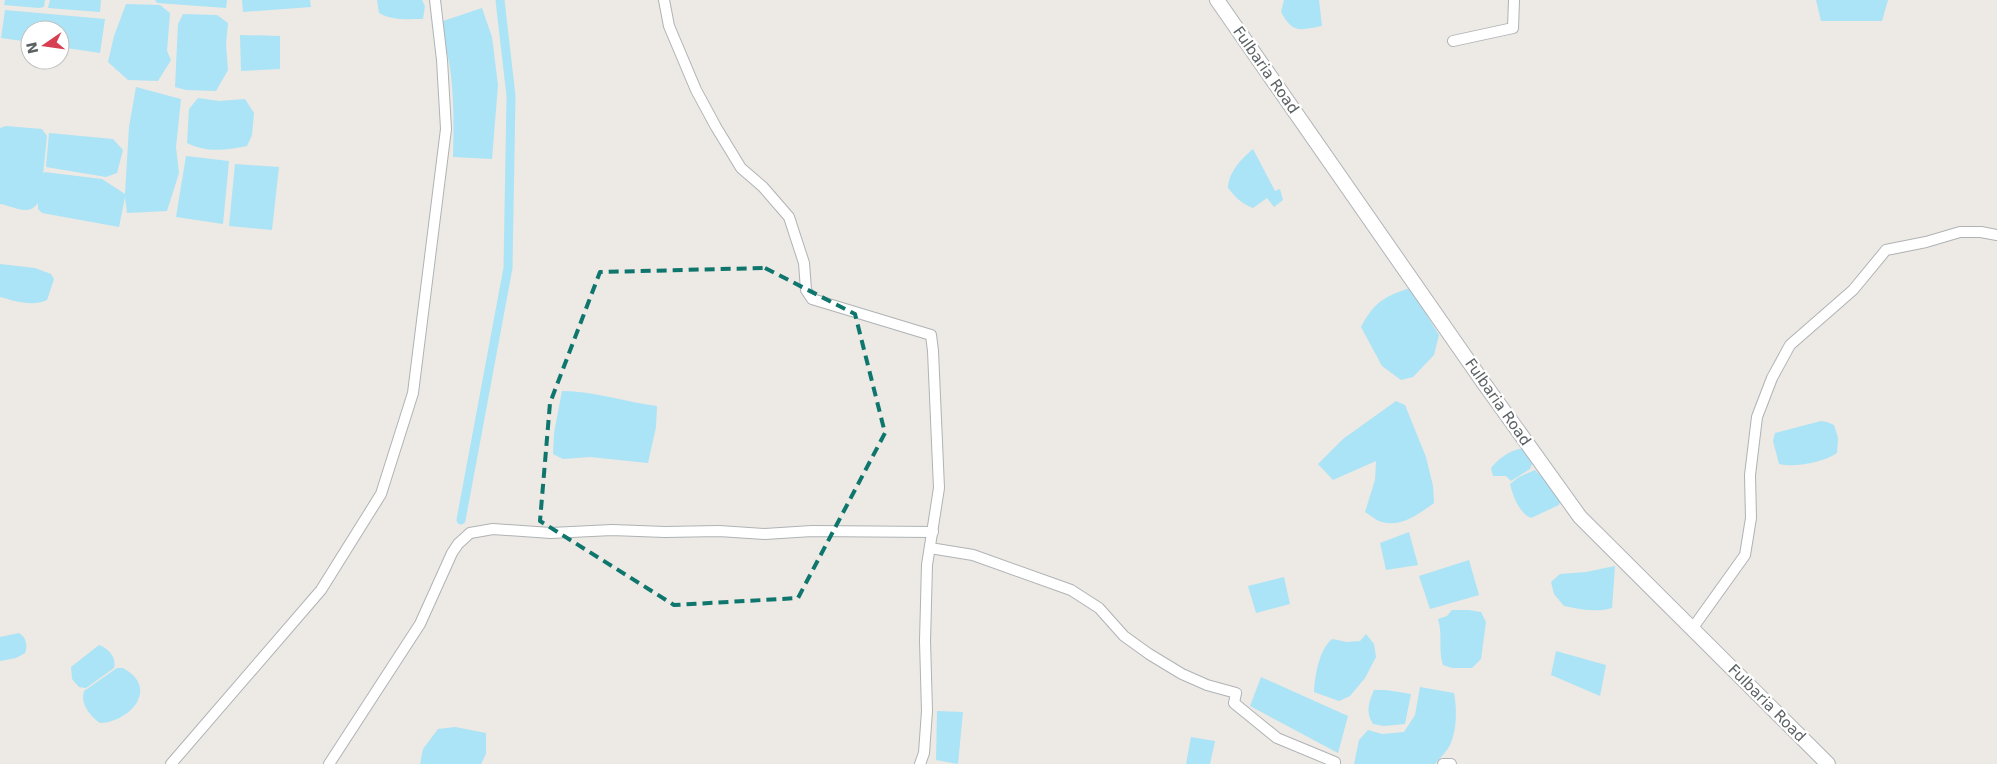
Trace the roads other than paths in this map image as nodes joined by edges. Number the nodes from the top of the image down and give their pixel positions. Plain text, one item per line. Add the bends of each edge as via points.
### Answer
1 (435, 0) edge
2 (664, 0) edge
3 (1217, 0) edge
4 (1514, 0) edge
5 (1453, 42) dead end
6 (1997, 235) edge
7 (933, 532) junction
8 (930, 548) junction
9 (1692, 629) junction
10 (171, 764) edge
11 (328, 764) edge
12 (920, 764) edge
13 (1335, 764) edge
14 (1443, 764) edge
15 (1452, 764) edge
16 (1828, 764) edge

1 - 10 street via 446,129 413,393 381,494 321,590
2 - 7 street via 669,26 696,90 716,127 741,168 789,217 804,263 806,290 812,299 931,335 939,488
3 - 9 main road, Fulbaria Road via 1580,517
4 - 5 street via 1513,28
6 - 9 street via 1960,232 1886,250 1853,290 1790,345 1772,378 1757,417 1750,475 1751,518 1745,555
7 - 8 street
7 - 11 street via 765,534 612,530 551,533 493,529 470,532 452,554 420,624
8 - 12 street via 926,610 927,711 924,753
8 - 13 street via 973,555 1071,590 1099,608 1124,636 1149,654 1182,674 1236,693 1234,704 1277,738
9 - 16 main road, Fulbaria Road
14 - 15 street

